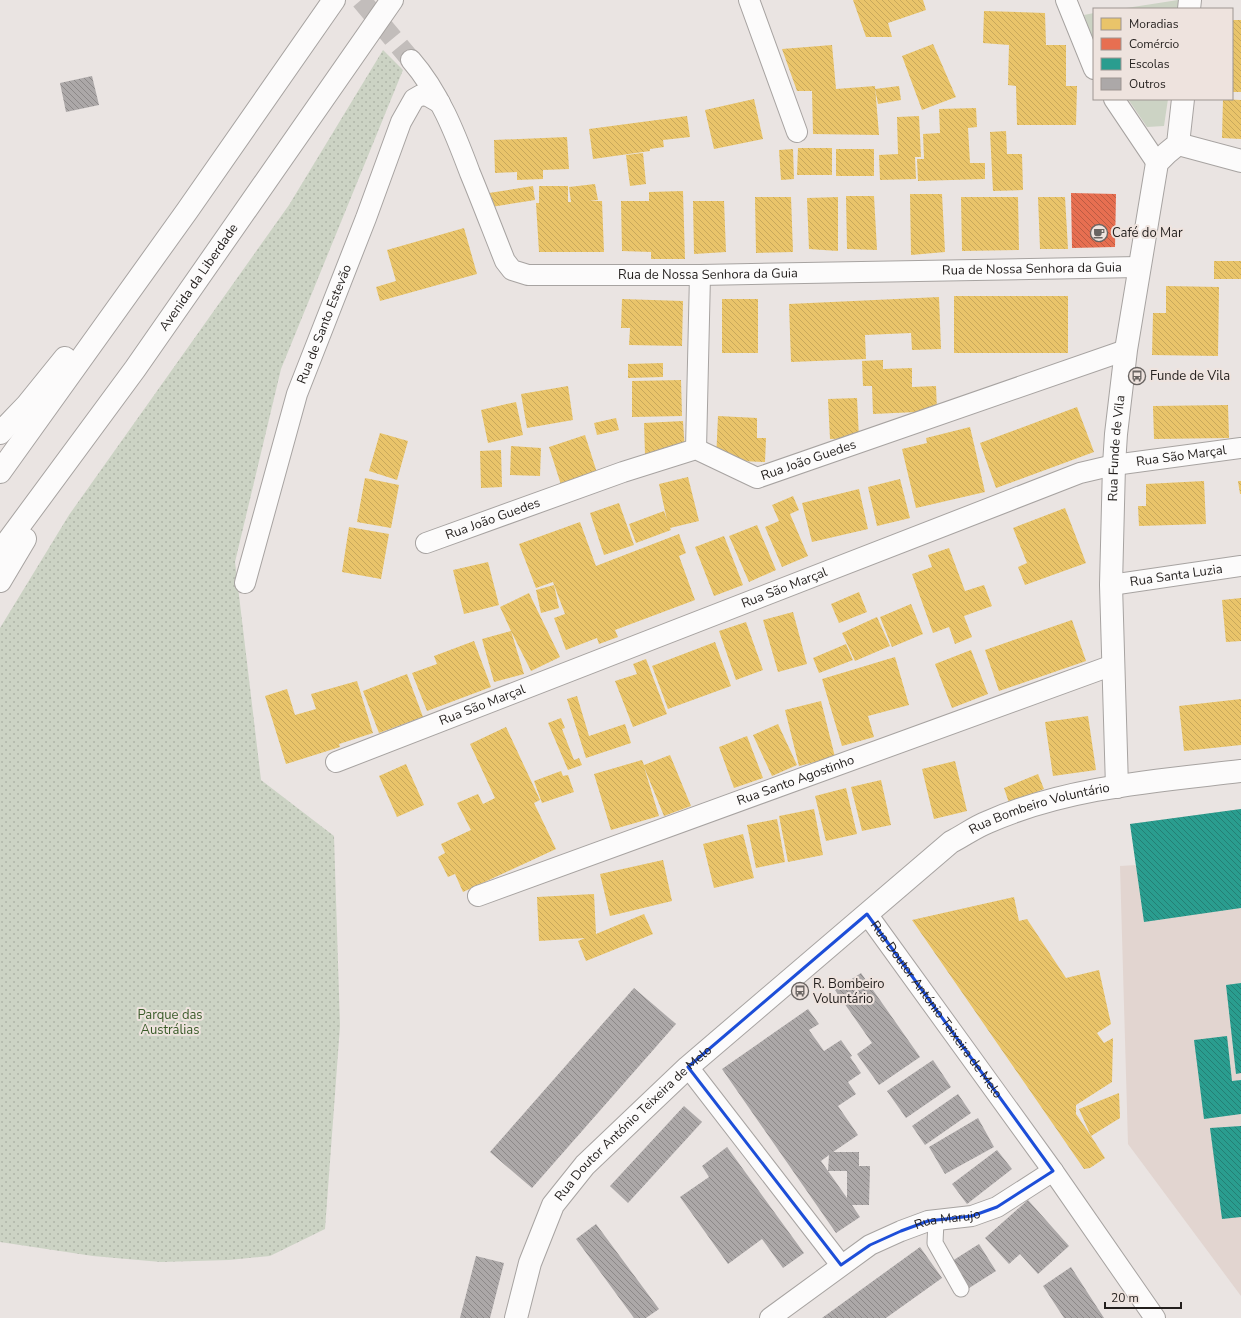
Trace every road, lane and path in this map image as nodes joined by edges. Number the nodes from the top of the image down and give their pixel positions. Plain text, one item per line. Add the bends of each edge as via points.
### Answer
1 (334, 0) edge
2 (392, 0) edge
3 (749, 0) edge
4 (1066, 0) edge
5 (411, 60) tunnel mouth
6 (1093, 68) edge
7 (1115, 100) edge
8 (1183, 100) edge
9 (440, 103) junction
10 (797, 132) dead end
11 (1178, 144) junction
12 (1241, 161) edge
13 (1157, 163) junction
14 (187, 211) junction
15 (1139, 267) junction
16 (700, 275) junction
17 (1126, 350) junction
18 (107, 408) junction
19 (0, 433) edge
20 (1241, 448) edge
21 (696, 449) junction
22 (1114, 465) junction
23 (0, 472) edge
24 (426, 543) dead end
25 (0, 552) edge
26 (1241, 566) edge
27 (0, 581) edge
28 (245, 583) dead end
29 (1111, 585) junction
30 (1112, 665) junction
31 (336, 762) dead end
32 (1241, 771) edge
33 (1117, 786) junction
34 (478, 896) dead end
35 (867, 914) junction
36 (688, 1067) junction
37 (1053, 1171) junction
38 (936, 1220) junction
39 (841, 1265) junction
40 (961, 1289) dead end
41 (516, 1318) edge
42 (770, 1318) edge
43 (1154, 1318) edge

1 - 14 main road
2 - 18 main road, Avenida da Liberdade
3 - 10 street
4 - 6 street
5 - 9 street, Rua de Nossa Senhora da Guia via 423,73
7 - 13 street
8 - 11 main road
9 - 16 street, Rua de Nossa Senhora da Guia via 505,261 512,270 528,275
9 - 28 street, Rua de Santo Estevão via 421,95 414,100 401,122 297,394
11 - 12 main road
11 - 13 main road
13 - 15 main road, Rua Funde de Vila
14 - 19 main road via 27,405
14 - 23 main road
15 - 16 street, Rua de Nossa Senhora da Guia
15 - 17 main road, Rua Funde de Vila
16 - 21 street
17 - 21 street, Rua João Guedes via 757,478
17 - 22 main road, Rua Funde de Vila
18 - 25 main road, Avenida da Liberdade
18 - 27 main road
20 - 22 street, Rua São Marçal
21 - 24 street, Rua João Guedes
22 - 29 main road, Rua Funde de Vila
22 - 31 street, Rua São Marçal via 1072,475
26 - 29 street, Rua Santa Luzia
29 - 30 main road, Rua Funde de Vila
30 - 33 main road, Rua Funde de Vila
30 - 34 street, Rua Santo Agostinho
32 - 33 main road, Rua Bombeiro Voluntário
33 - 35 main road, Rua Bombeiro Voluntário via 1037,804 987,822 951,842
35 - 36 main road, Rua Doutor António Teixeira de Melo
35 - 37 street, Rua Doutor António Teixeira de Melo
36 - 39 street
36 - 41 main road, Rua Doutor António Teixeira de Melo via 585,1165 553,1205 530,1263
37 - 38 street, Rua Marujo via 997,1207 972,1216
37 - 43 street, Rua Doutor António Teixeira de Melo
38 - 39 street, Rua Marujo via 901,1231 870,1245
38 - 40 street via 935,1243
39 - 42 street, Rua Marujo

